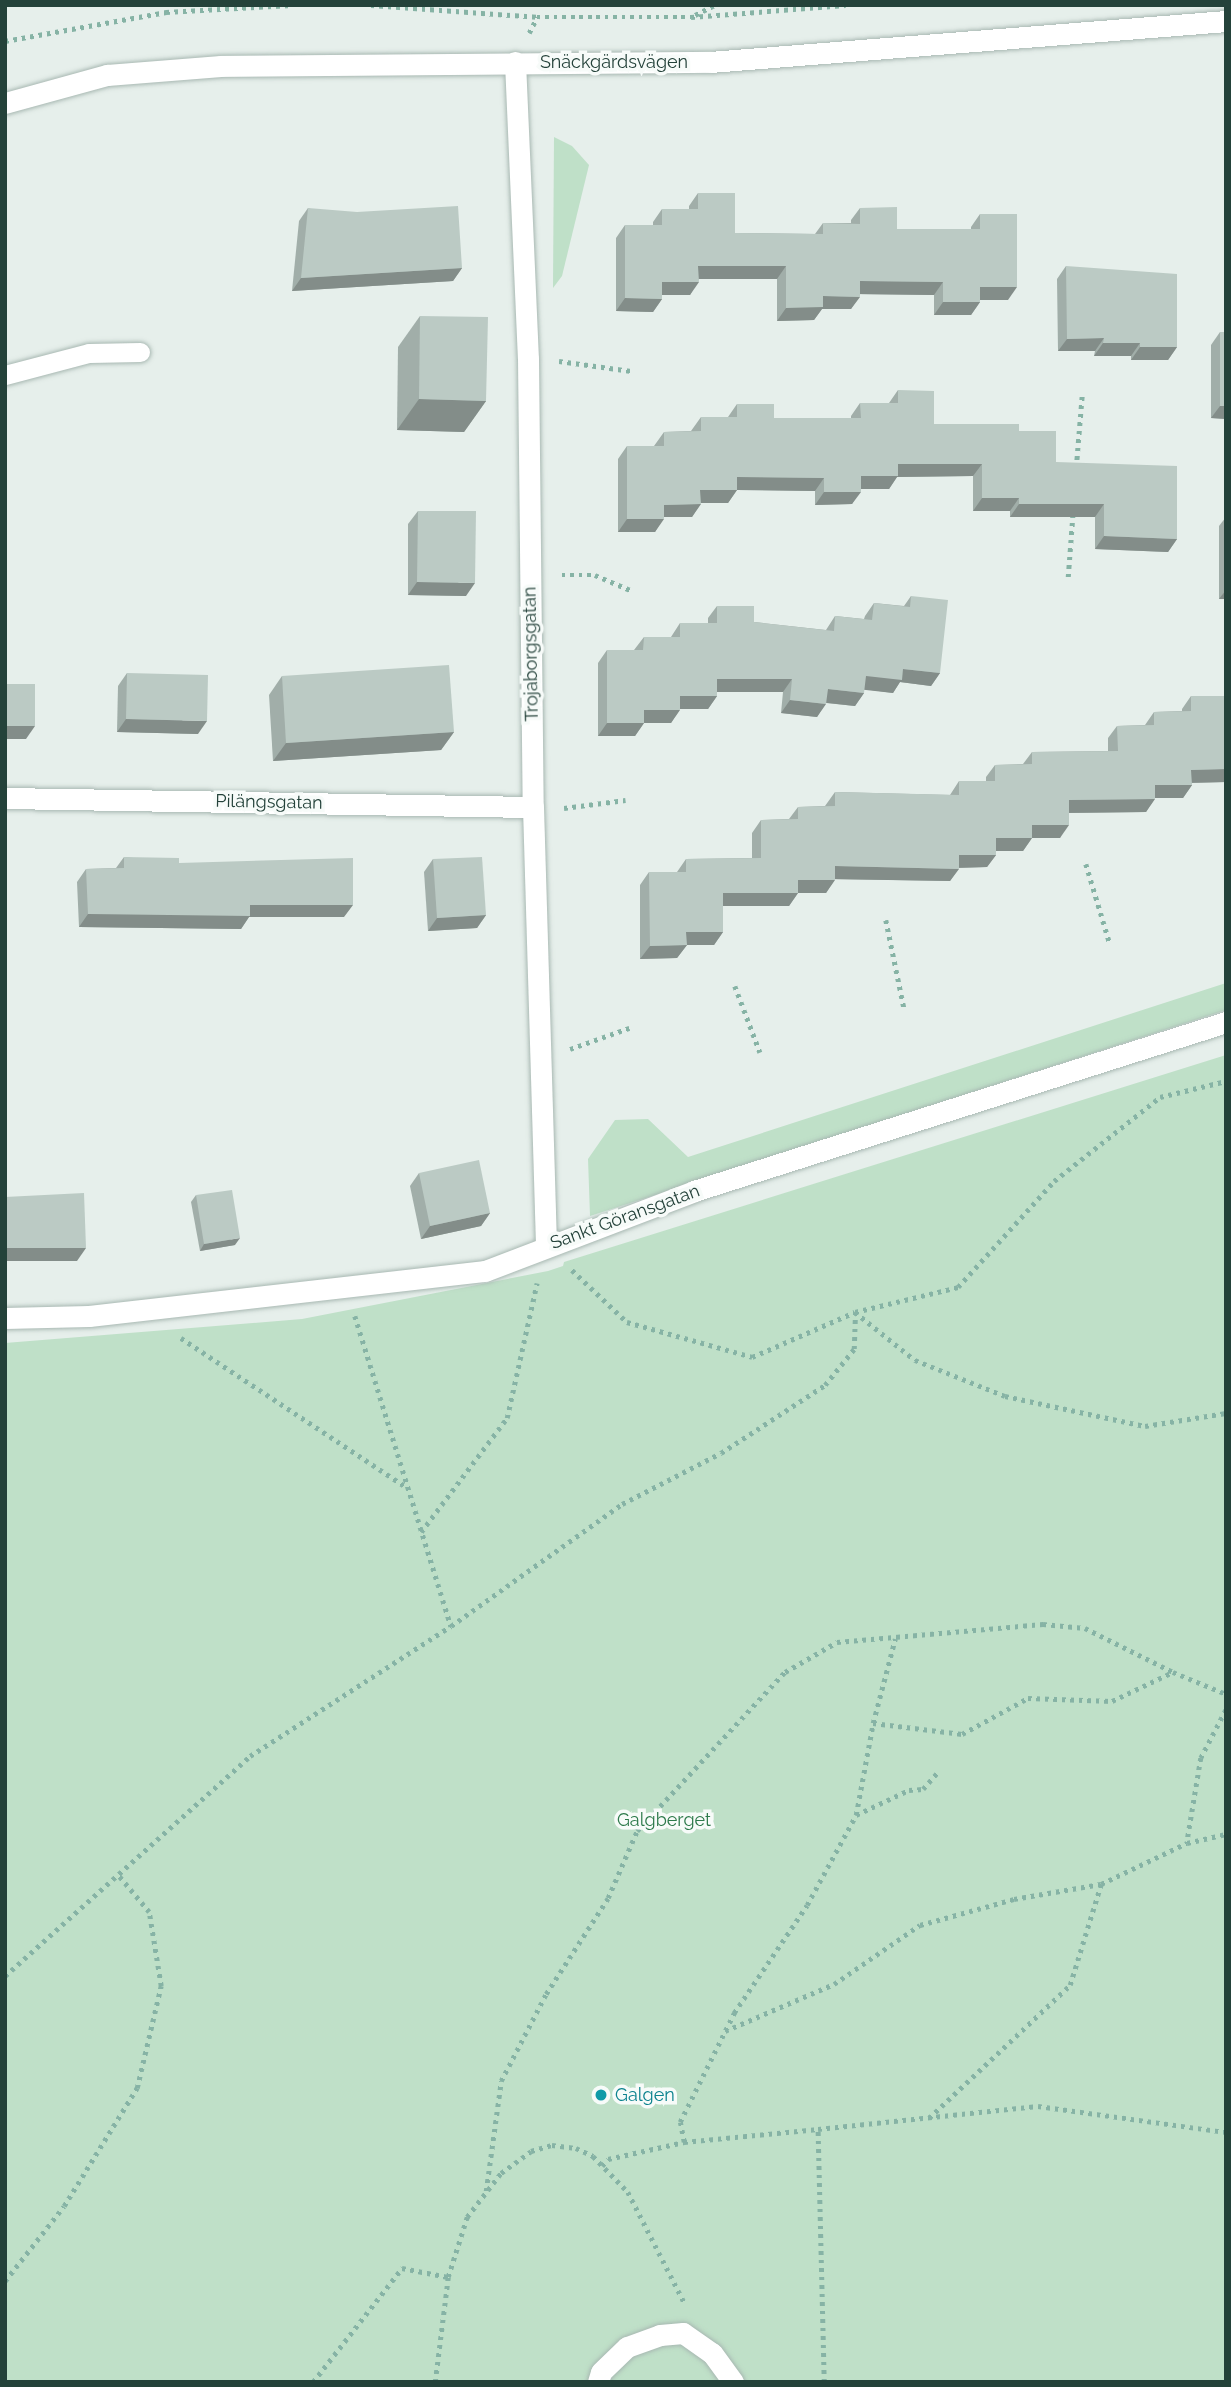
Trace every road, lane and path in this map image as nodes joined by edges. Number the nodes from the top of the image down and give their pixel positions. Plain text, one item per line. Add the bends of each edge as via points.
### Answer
1 (293, 5) edge
2 (371, 5) edge
3 (715, 5) edge
4 (846, 5) edge
5 (691, 17) junction
6 (1226, 20) edge
7 (5, 41) edge
8 (515, 62) junction
9 (5, 103) edge
10 (140, 352) dead end
11 (595, 363) dead end
12 (631, 371) dead end
13 (5, 374) edge
14 (1082, 396) dead end
15 (1075, 482) edge
16 (1073, 509) edge
17 (595, 575) dead end
18 (1068, 578) dead end
19 (629, 590) dead end
20 (5, 798) edge
21 (625, 800) dead end
22 (533, 807) junction
23 (1086, 864) dead end
24 (886, 920) dead end
25 (1110, 944) dead end
26 (735, 986) dead end
27 (904, 1008) dead end
28 (1226, 1022) edge
29 (629, 1028) dead end
30 (760, 1052) dead end
31 (542, 1055) junction
32 (1226, 1081) edge
33 (546, 1245) junction
34 (347, 1286) junction
35 (140, 1310) junction
36 (855, 1312) junction
37 (5, 1318) edge
38 (1226, 1413) edge
39 (405, 1486) junction
40 (420, 1533) junction
41 (451, 1626) junction
42 (895, 1639) junction
43 (1173, 1672) junction
44 (1226, 1694) edge
45 (1226, 1710) edge
46 (873, 1723) junction
47 (938, 1772) dead end
48 (856, 1815) junction
49 (1226, 1834) edge
50 (1187, 1843) junction
51 (118, 1875) junction
52 (1101, 1884) junction
53 (5, 1976) edge
54 (725, 2031) junction
55 (929, 2118) junction
56 (818, 2129) junction
57 (1226, 2132) edge
58 (684, 2142) junction
59 (602, 2166) junction
60 (486, 2191) junction
61 (447, 2277) junction
62 (5, 2281) edge
63 (683, 2333) junction
64 (313, 2382) edge
65 (435, 2382) edge
66 (598, 2382) edge
67 (733, 2382) edge
68 (824, 2382) edge

1 - 7 path via 166,12
2 - 5 path via 537,17
3 - 5 path
4 - 5 path
6 - 8 street, Snäckgärdsvägen via 710,62
8 - 9 street, Snäckgärdsvägen via 107,75
8 - 22 street, Trojaborgsgatan via 528,358
10 - 13 lane via 89,353
11 - 12 path
14 - 15 path
16 - 18 path
17 - 19 path
20 - 22 street, Pilängsgatan
21 - 22 path
22 - 31 street, Trojaborgsgatan
23 - 25 path
24 - 27 path
26 - 30 path
28 - 33 street, Sankt Göransgatan via 694,1191
29 - 31 path
31 - 33 street, Trojaborgsgatan
32 - 36 path via 1160,1097 1054,1181 958,1287
33 - 34 street, Sankt Göransgatan via 485,1271
33 - 36 path via 627,1322 752,1357
33 - 40 path via 507,1418
34 - 35 street, Sankt Göransgatan
34 - 39 path
35 - 37 street, Sankt Göransgatan
35 - 39 path
36 - 38 path via 915,1360 1005,1396 1145,1426
36 - 41 path via 854,1349 825,1385 722,1453 622,1504
39 - 40 path
40 - 41 path
41 - 51 path via 250,1756
42 - 43 path via 1043,1624 1086,1628
42 - 46 path
42 - 60 path via 837,1642 785,1672 637,1831 608,1898 546,1994 501,2081
43 - 44 path
43 - 46 path via 1112,1701 1028,1698 962,1734
45 - 50 path via 1201,1758
46 - 48 path
47 - 48 path via 923,1789 909,1790
48 - 54 path via 807,1905 750,1985
49 - 50 path
50 - 52 path
51 - 53 path
51 - 62 path via 149,1912 160,1986 137,2088 64,2206
52 - 54 path via 1014,1899 920,1925 834,1984
52 - 55 path via 1070,1985
54 - 58 path via 680,2122
55 - 56 path
55 - 57 path via 1038,2106
56 - 58 path
56 - 68 path
58 - 59 path via 608,2159
59 - 60 path via 576,2148 552,2145 531,2151
59 - 63 path via 628,2192 685,2299
60 - 61 path via 467,2217
61 - 64 path via 402,2267
61 - 65 path
63 - 66 street via 660,2335 627,2347 601,2372
63 - 67 street via 712,2353

